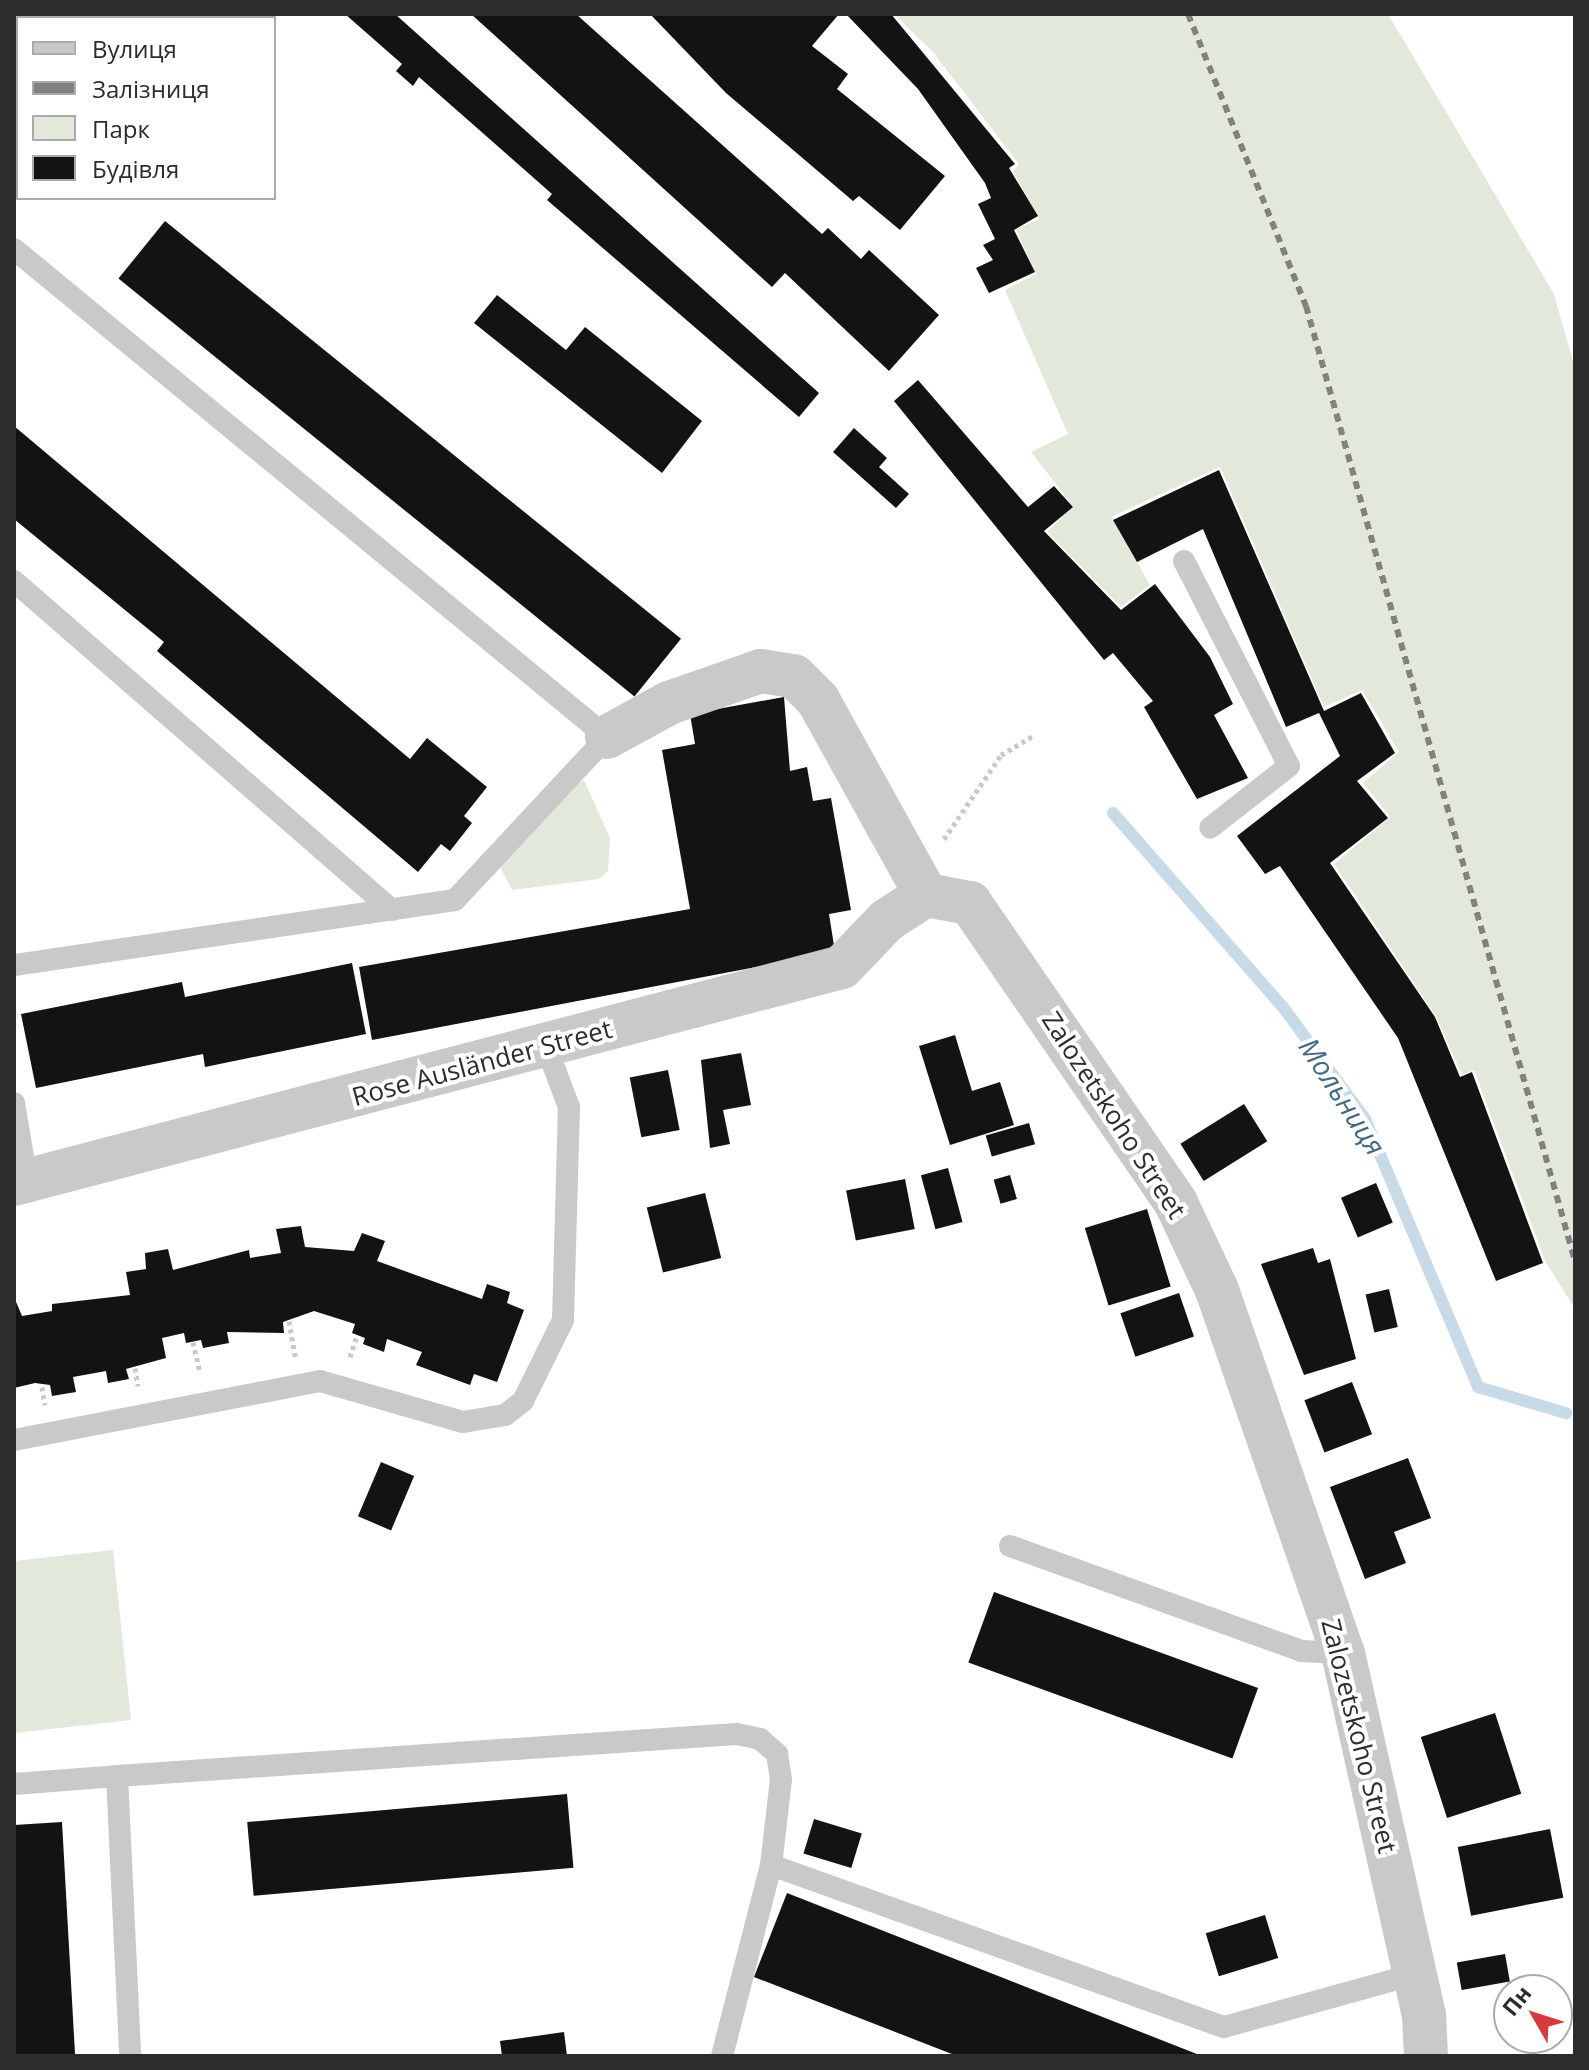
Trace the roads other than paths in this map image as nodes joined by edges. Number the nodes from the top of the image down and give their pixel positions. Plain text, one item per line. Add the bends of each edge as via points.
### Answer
1 (14, 249) edge
2 (1184, 561) dead end
3 (16, 586) edge
4 (607, 737) junction
5 (1210, 828) dead end
6 (922, 888) junction
7 (392, 910) junction
8 (14, 965) edge
9 (546, 1046) junction
10 (14, 1103) edge
11 (21, 1183) edge
12 (14, 1440) edge
13 (1010, 1546) dead end
14 (1343, 1653) junction
15 (117, 1776) junction
16 (14, 1784) edge
17 (771, 1865) junction
18 (1415, 1974) junction
19 (130, 2056) edge
20 (722, 2056) edge
21 (1426, 2056) edge

1 - 4 lane
2 - 5 lane via 1289,766
3 - 7 lane
4 - 6 street via 669,703 761,671 794,676 818,700
4 - 7 lane via 455,900
6 - 9 street, Rose Ausländer Street via 842,967
6 - 14 street, Zalozetskoho Street via 970,903 1176,1203 1217,1290
7 - 8 lane
9 - 11 street, Rose Ausländer Street
9 - 12 lane via 569,1107 563,1320 523,1401 505,1415 463,1422 320,1381
10 - 11 lane
13 - 14 lane via 1301,1651
14 - 18 street, Zalozetskoho Street
15 - 16 lane
15 - 17 lane via 737,1734 760,1739 777,1754 781,1779
15 - 19 lane
17 - 18 lane via 1224,2027
17 - 20 lane
18 - 21 street, Zalozetskoho Street

